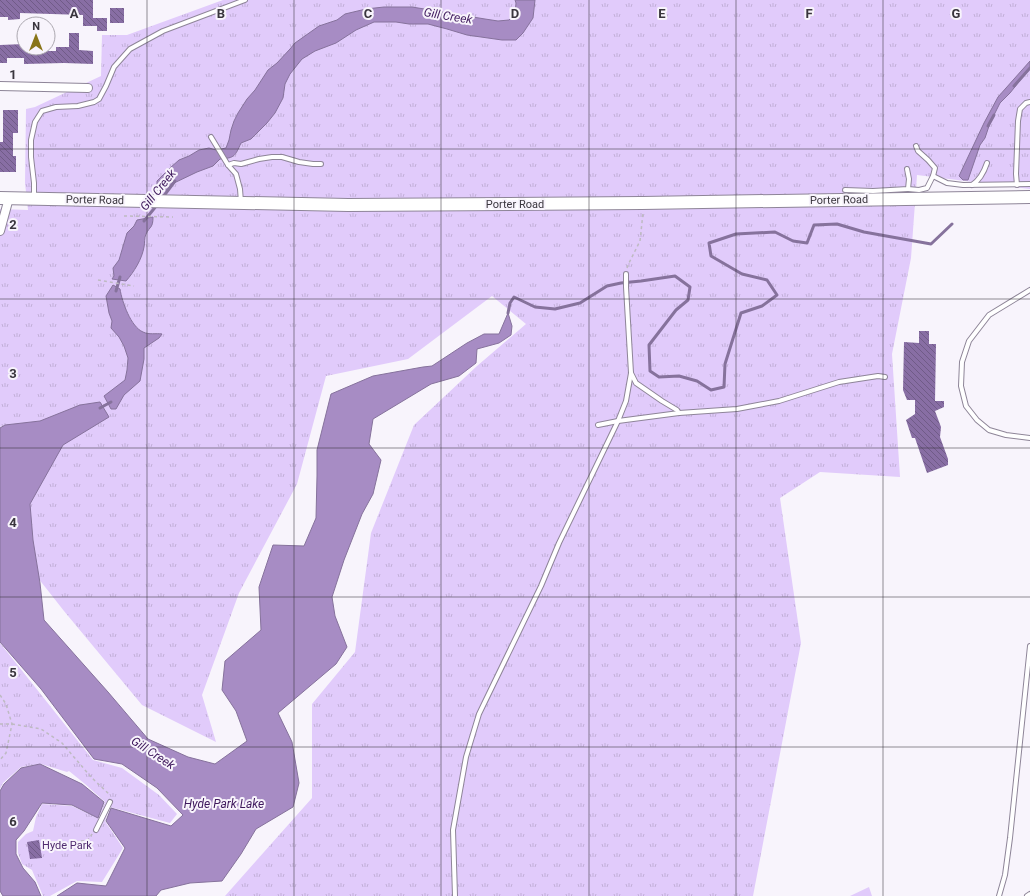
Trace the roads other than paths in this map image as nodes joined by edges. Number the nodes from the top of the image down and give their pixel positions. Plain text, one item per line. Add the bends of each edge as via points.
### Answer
1 (246, 0) edge
2 (0, 86) edge
3 (88, 88) dead end
4 (1029, 102) edge
5 (211, 137) dead end
6 (916, 146) dead end
7 (987, 163) dead end
8 (321, 164) dead end
9 (228, 165) junction
10 (907, 169) dead end
11 (933, 176) junction
12 (1030, 184) edge
13 (1017, 185) junction
14 (972, 186) junction
15 (908, 189) junction
16 (845, 190) dead end
17 (1030, 197) edge
18 (4, 198) edge
19 (34, 199) junction
20 (241, 202) junction
21 (0, 231) edge
22 (626, 274) road end
23 (1030, 290) edge
24 (1030, 293) edge
25 (1016, 298) junction
26 (630, 373) junction
27 (885, 377) dead end
28 (679, 413) junction
29 (618, 421) junction
30 (598, 425) dead end
31 (1030, 438) edge
32 (1030, 646) edge
33 (110, 802) road end
34 (96, 830) road end
35 (1030, 894) edge
36 (455, 896) edge
37 (999, 896) edge
38 (1027, 896) edge

1 - 19 lane via 163,31 130,49 114,67 106,86 94,102 42,111 35,122 31,140
2 - 3 street
4 - 13 lane via 1020,109 1018,121
5 - 9 lane
6 - 11 lane via 935,168
7 - 14 lane via 979,180
8 - 9 lane via 272,157
9 - 20 lane via 236,174
10 - 15 lane
11 - 14 lane via 947,183
11 - 15 lane via 927,188
12 - 13 lane
13 - 14 lane
15 - 16 lane
17 - 20 main road, Porter Road via 348,205
18 - 19 main road, Porter Road
18 - 21 street
19 - 20 main road, Porter Road
22 - 26 lane
23 - 25 lane
24 - 25 lane
25 - 31 lane via 989,315 969,341 962,362 961,386 966,406 989,430
26 - 28 lane via 636,383
26 - 29 lane via 626,401
27 - 28 lane via 838,382 779,401 737,409
28 - 29 lane
29 - 30 lane
29 - 36 lane via 479,714 466,757 453,830
32 - 37 lane via 1010,838
33 - 34 lane
35 - 38 lane

